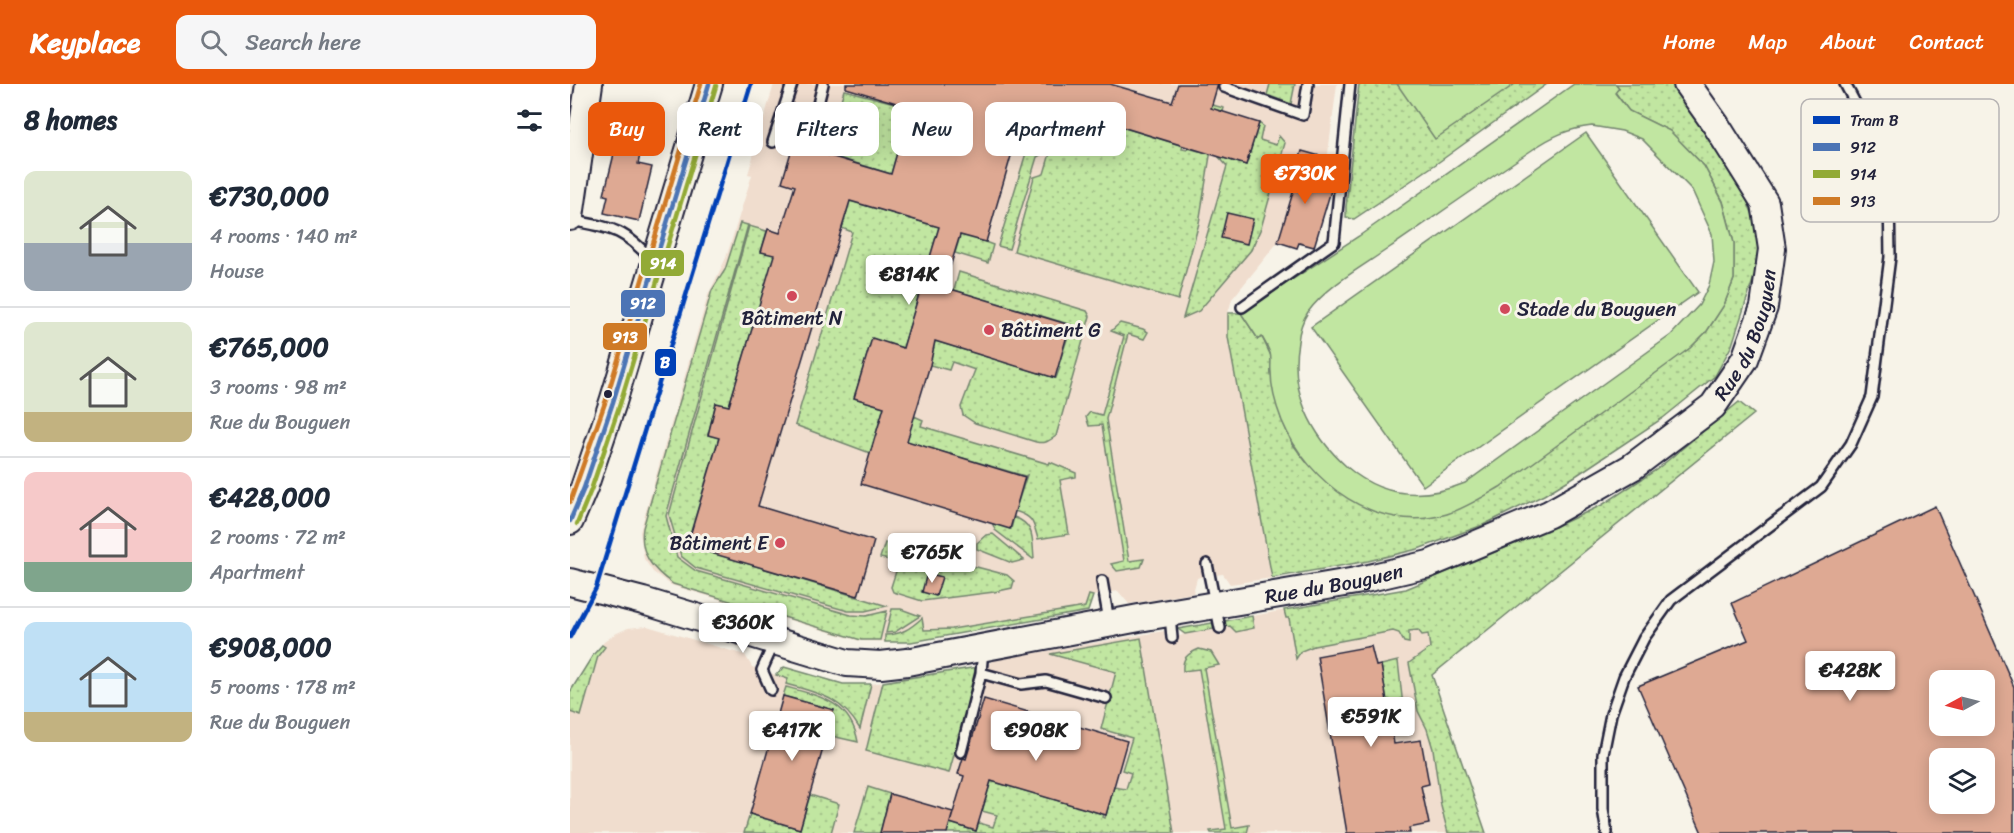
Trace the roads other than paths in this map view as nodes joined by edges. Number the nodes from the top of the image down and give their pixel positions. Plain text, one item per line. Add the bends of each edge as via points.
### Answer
1 (589, 84) edge
2 (709, 84) edge
3 (792, 84) edge
4 (824, 84) edge
5 (1308, 84) edge
6 (1350, 84) edge
7 (1687, 84) edge
8 (1845, 84) edge
9 (1224, 87) dead end
10 (1853, 99) edge
11 (819, 102) edge
12 (773, 142) dead end
13 (570, 218) edge
14 (1889, 222) edge
15 (655, 263) junction
16 (1242, 307) dead end
17 (570, 521) edge
18 (1207, 564) dead end
19 (1102, 581) dead end
20 (570, 582) edge
21 (1170, 613) junction
22 (1217, 617) junction
23 (1110, 624) junction
24 (1172, 638) dead end
25 (775, 641) junction
26 (982, 661) junction
27 (771, 690) dead end
28 (1106, 698) dead end
29 (961, 752) dead end
30 (1607, 833) edge

1 - 13 street
2 - 15 street
3 - 12 lane
4 - 11 lane
5 - 9 lane via 1303,115
6 - 16 lane via 1334,242
7 - 22 street, Rue du Bouguen via 1765,202 1772,249 1764,307 1745,359 1713,406 1632,467 1549,514 1430,564
8 - 10 lane
13 - 15 lane via 623,233
14 - 30 lane via 1890,256 1872,397 1851,444 1821,487 1671,600 1644,638 1611,714 1603,754
15 - 17 street via 613,402
18 - 22 lane
19 - 23 lane
20 - 25 street, Rue du Bouguen
21 - 22 street, Rue du Bouguen
21 - 23 street, Rue du Bouguen
21 - 24 lane
23 - 26 street, Rue du Bouguen
25 - 26 street, Rue du Bouguen via 847,663
25 - 27 lane via 762,670
26 - 28 lane via 1021,684 1046,681
26 - 29 lane

